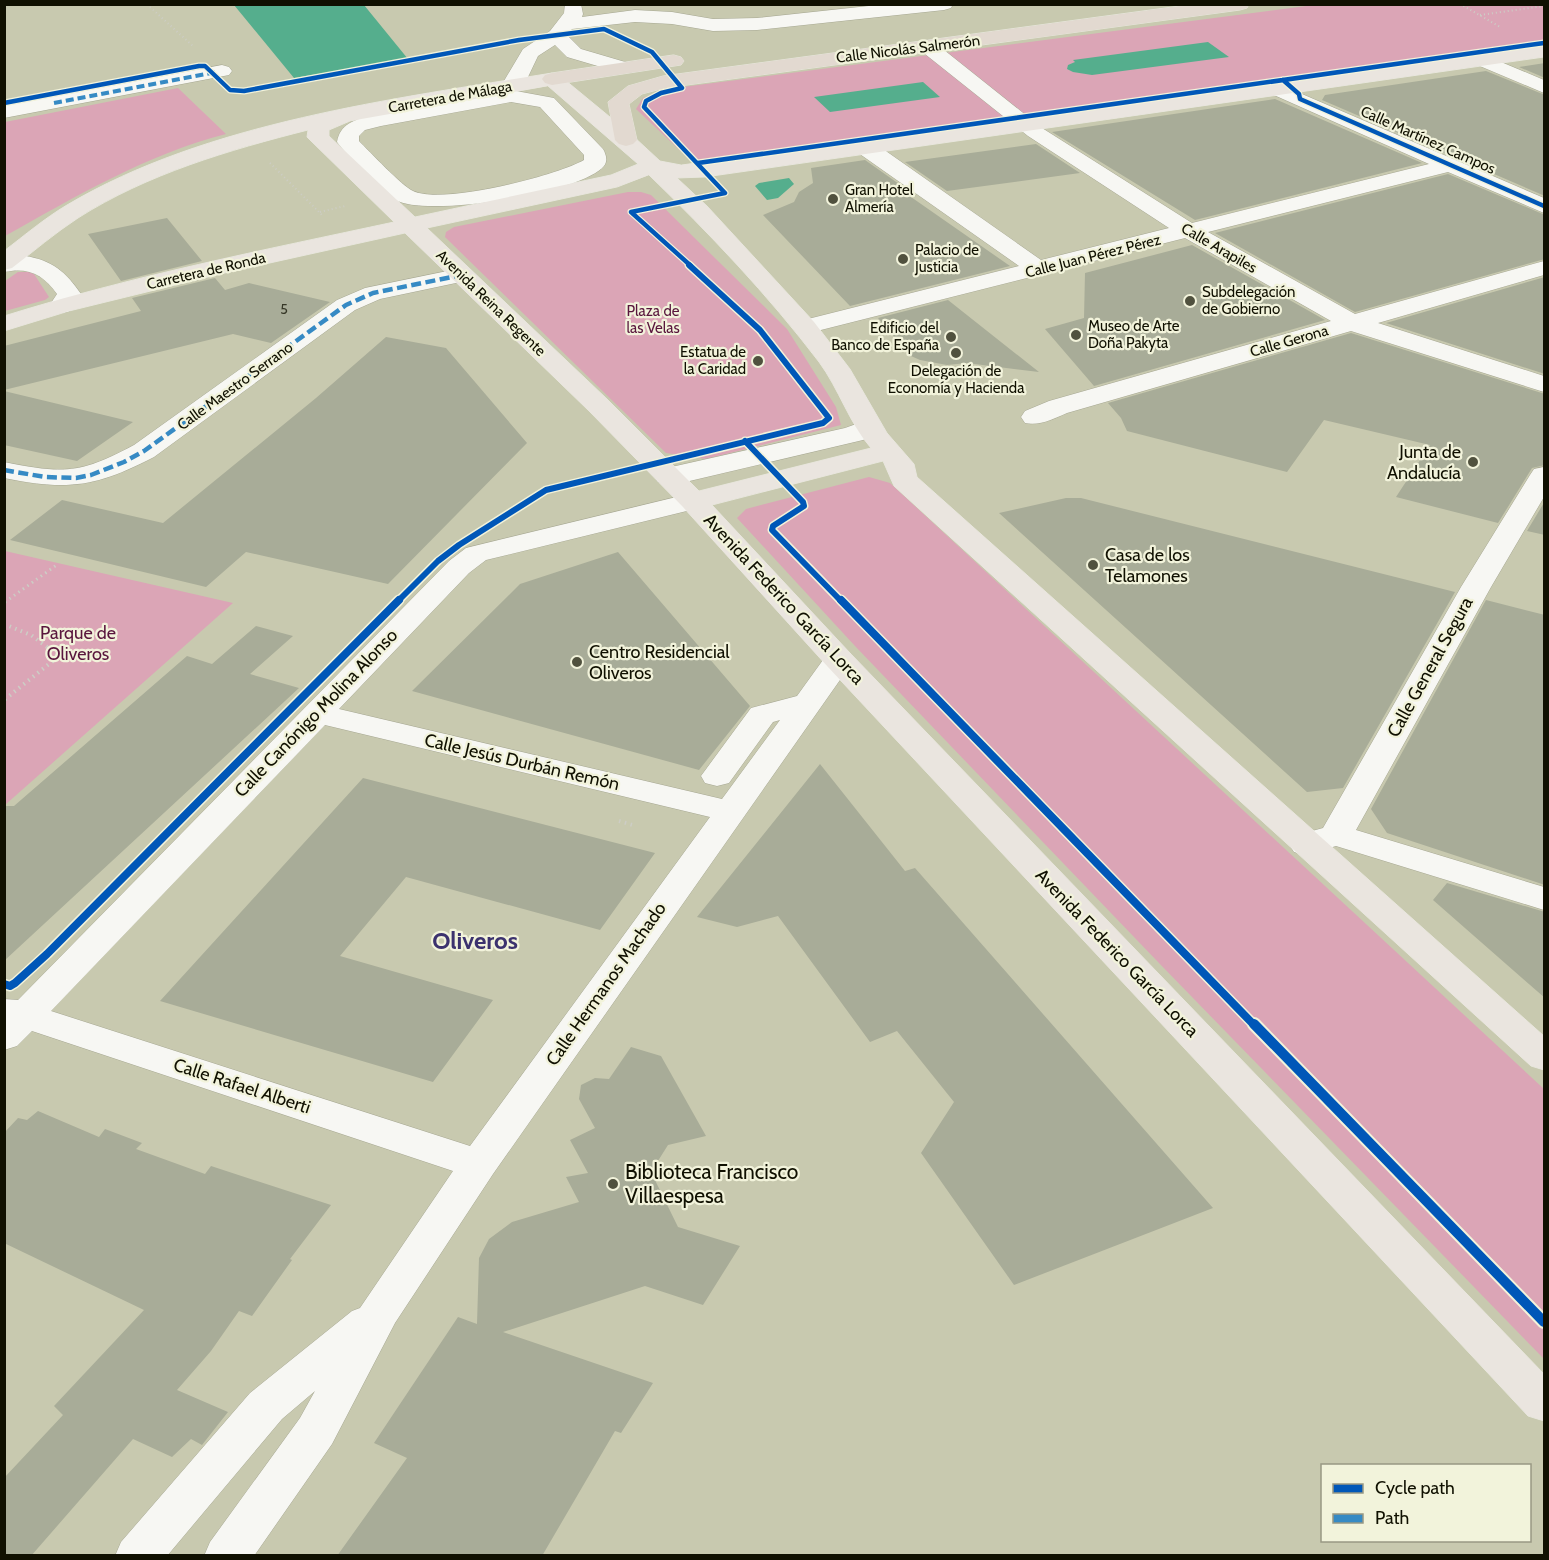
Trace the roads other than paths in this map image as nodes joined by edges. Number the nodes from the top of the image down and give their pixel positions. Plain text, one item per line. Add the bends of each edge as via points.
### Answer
1 (573, 4) edge
2 (691, 4) edge
3 (944, 4) edge
4 (1110, 4) edge
5 (1240, 4) edge
6 (737, 25) junction
7 (562, 30) junction
8 (927, 46) junction
9 (761, 50) dead end
10 (1545, 51) edge
11 (694, 59) dead end
12 (1482, 60) junction
13 (625, 68) junction
14 (222, 71) road end
15 (552, 79) junction
16 (511, 86) junction
17 (1545, 87) edge
18 (1274, 88) junction
19 (4, 112) edge
20 (349, 116) junction
21 (1024, 124) junction
22 (626, 140) junction
23 (865, 147) junction
24 (595, 154) joint
25 (1449, 165) junction
26 (652, 166) junction
27 (1545, 206) edge
28 (409, 225) junction
29 (1189, 231) junction
30 (1008, 232) dead end
31 (4, 264) edge
32 (1049, 266) junction
33 (1545, 268) edge
34 (462, 275) junction
35 (61, 306) junction
36 (1352, 323) junction
37 (4, 324) edge
38 (805, 327) junction
39 (1545, 384) edge
40 (1034, 417) dead end
41 (879, 439) junction
42 (4, 470) edge
43 (1545, 475) edge
44 (668, 476) junction
45 (693, 501) junction
46 (839, 660) junction
47 (806, 703) junction
48 (316, 713) junction
49 (717, 776) dead end
50 (729, 811) junction
51 (1321, 840) junction
52 (1545, 899) edge
53 (12, 1020) edge
54 (1545, 1057) edge
55 (479, 1164) junction
56 (380, 1312) junction
57 (1545, 1402) edge
58 (138, 1556) edge
59 (227, 1556) edge

1 - 7 street via 574,14
2 - 6 street via 706,15
3 - 6 street
4 - 9 highway, Calle Nicolás Salmerón
5 - 8 highway, Calle Nicolás Salmerón
6 - 7 street via 635,16
7 - 13 street via 574,53
7 - 15 street via 549,59
7 - 16 street via 530,53
8 - 21 street, Calle Arapiles
8 - 22 highway, Calle Nicolás Salmerón via 642,87 618,102
10 - 12 main road
11 - 13 highway
12 - 17 street
12 - 18 main road
13 - 15 highway
14 - 19 street
15 - 16 main road, Carretera de Málaga
15 - 22 main road
16 - 20 main road, Carretera de Málaga
18 - 21 main road
18 - 25 street, Calle Martínez Campos
20 - 28 main road, Avenida Reina Regente via 319,127 318,137
20 - 31 main road via 252,138 160,169 76,209
21 - 23 main road
21 - 29 street, Calle Arapiles
22 - 26 main road
23 - 26 main road via 697,171
23 - 32 street
24 - 24 street via 547,102 511,96 377,120 358,126 348,142 405,196 432,202 456,201 564,179 586,171 595,163
25 - 27 street, Calle Martínez Campos
25 - 29 street, Calle Juan Pérez Pérez
26 - 28 main road, Carretera de Ronda via 617,180
26 - 38 main road via 699,211
28 - 34 main road, Avenida Reina Regente
28 - 35 main road, Carretera de Ronda
29 - 32 street, Calle Juan Pérez Pérez
29 - 36 street, Calle Arapiles
30 - 32 street
31 - 35 street via 38,264 62,283 69,294
32 - 38 street, Calle Juan Pérez Pérez
33 - 36 street, Calle Gerona
34 - 42 street, Calle Maestro Serrano via 373,293 346,305 144,451 109,471 74,480
34 - 44 main road, Avenida Reina Regente
35 - 37 main road, Carretera de Ronda
36 - 39 street, Calle Arapiles
36 - 40 street, Calle Gerona
38 - 41 main road via 837,369
41 - 44 street via 854,434
41 - 45 main road
41 - 51 main road via 900,464 904,480
43 - 51 street, Calle General Segura
44 - 45 main road, Avenida Reina Regente
45 - 46 main road, Avenida Federico García Lorca
45 - 48 street, Calle Canónigo Molina Alonso via 476,554 445,579
46 - 47 street, Calle Hermanos Machado
46 - 57 main road, Avenida Federico García Lorca
47 - 49 street via 762,715
47 - 50 street, Calle Hermanos Machado
48 - 50 street, Calle Jesús Durbán Remón
48 - 53 street, Calle Canónigo Molina Alonso
50 - 55 street, Calle Hermanos Machado
51 - 52 street
51 - 54 main road
53 - 55 street, Calle Rafael Alberti
55 - 56 street, Calle Hermanos Machado
56 - 58 street, Calle Hermanos Machado via 266,1406
56 - 59 street, Calle Hermanos Machado via 316,1431

